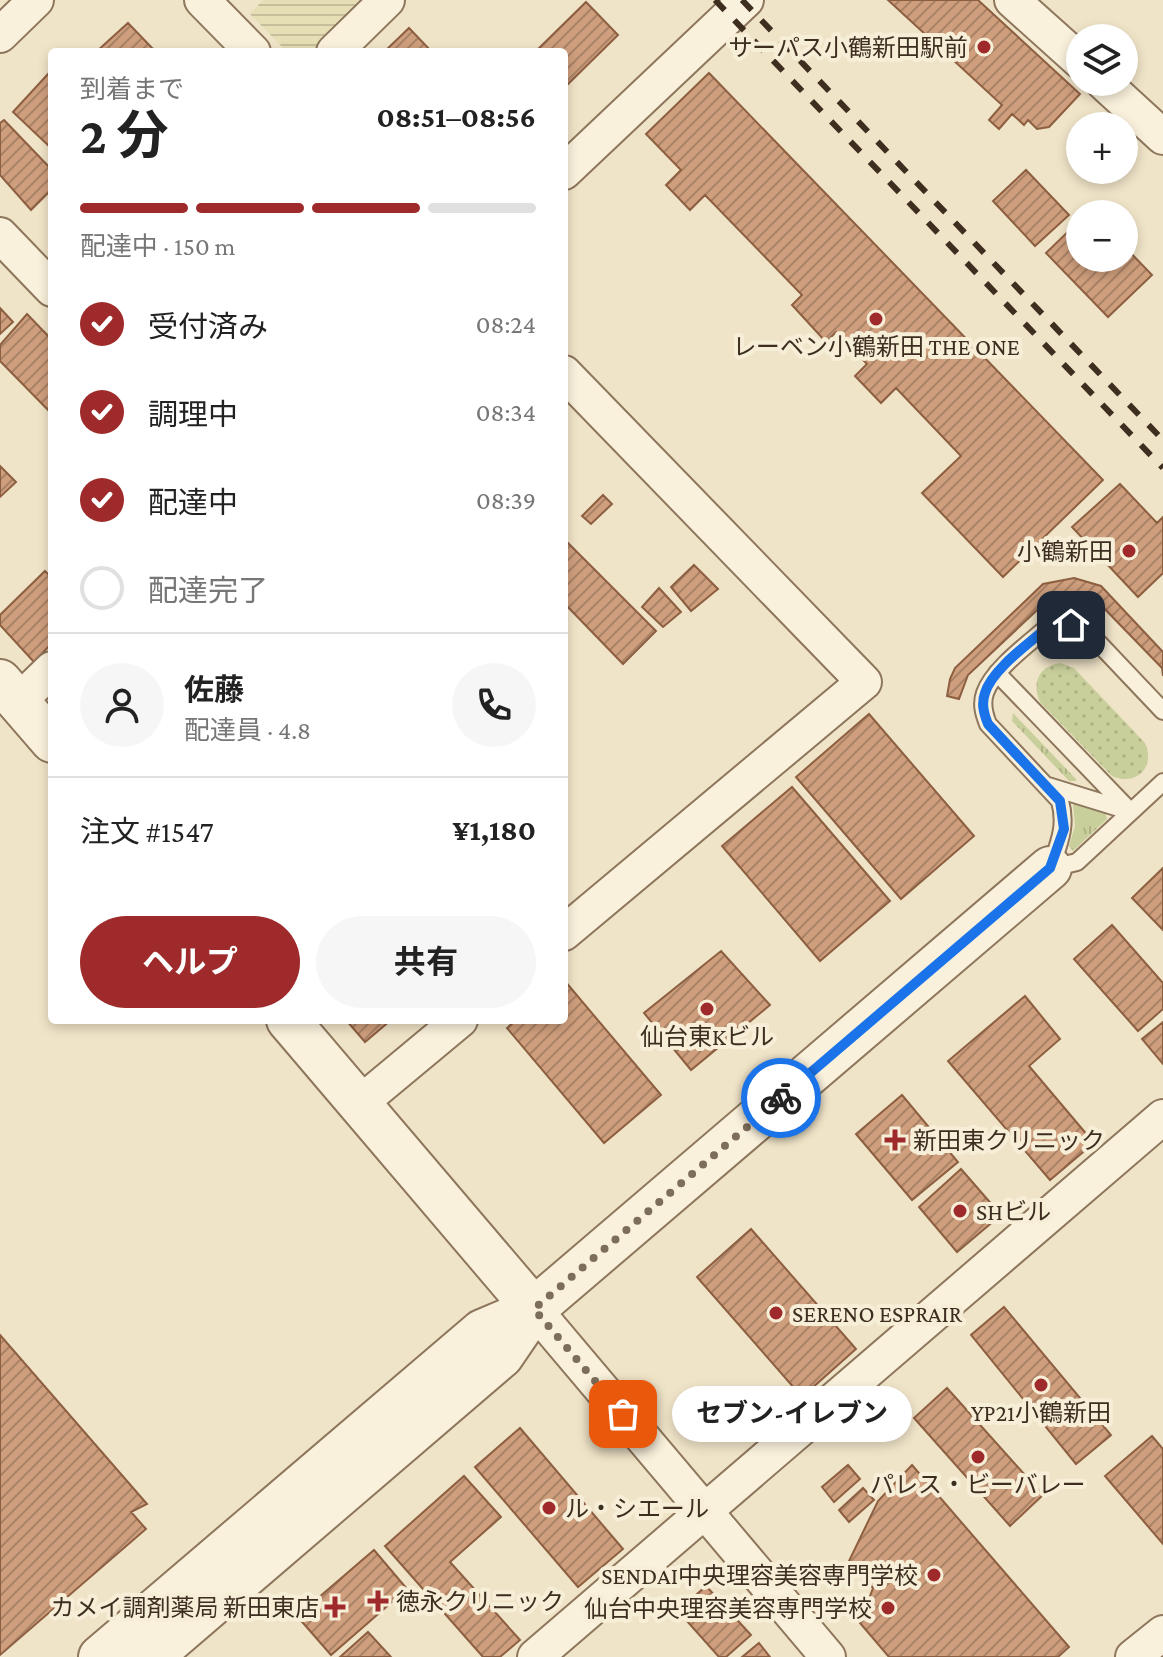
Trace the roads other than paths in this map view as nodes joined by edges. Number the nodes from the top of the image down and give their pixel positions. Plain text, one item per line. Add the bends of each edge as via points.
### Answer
1 (36, 0) edge
2 (202, 0) edge
3 (387, 0) edge
4 (746, 0) edge
5 (1012, 0) edge
6 (0, 35) edge
7 (249, 48) edge
8 (338, 48) edge
9 (1066, 48) edge
10 (1118, 96) edge
11 (1163, 137) edge
12 (568, 168) edge
13 (0, 235) edge
14 (48, 285) edge
15 (568, 377) edge
16 (48, 671) edge
17 (997, 673) junction
18 (9, 691) edge
19 (1163, 711) edge
20 (48, 736) edge
21 (1163, 782) edge
22 (1046, 786) junction
23 (1130, 811) junction
24 (1050, 868) junction
25 (568, 930) edge
26 (291, 1024) edge
27 (455, 1024) edge
28 (359, 1104) junction
29 (1163, 1117) edge
30 (534, 1309) junction
31 (705, 1511) junction
32 (1163, 1633) edge
33 (100, 1657) edge
34 (151, 1657) edge
35 (535, 1657) edge
36 (828, 1657) edge
37 (1133, 1657) edge

1 - 6 street
2 - 7 street
3 - 8 street
4 - 12 street
5 - 9 street
10 - 11 street
13 - 14 street
15 - 25 street via 864,682
16 - 18 street
17 - 19 lane via 1050,625 1071,625 1090,634
17 - 22 lane via 985,693 988,724
17 - 23 lane
18 - 20 street
21 - 23 lane
22 - 23 lane
22 - 24 lane via 1064,812 1064,829
23 - 24 lane via 1077,862
24 - 30 street
26 - 28 street
27 - 28 street
28 - 30 street
29 - 31 street
30 - 31 street
30 - 33 street via 482,1331
30 - 34 street via 502,1356
31 - 35 street
31 - 36 street
32 - 37 street

